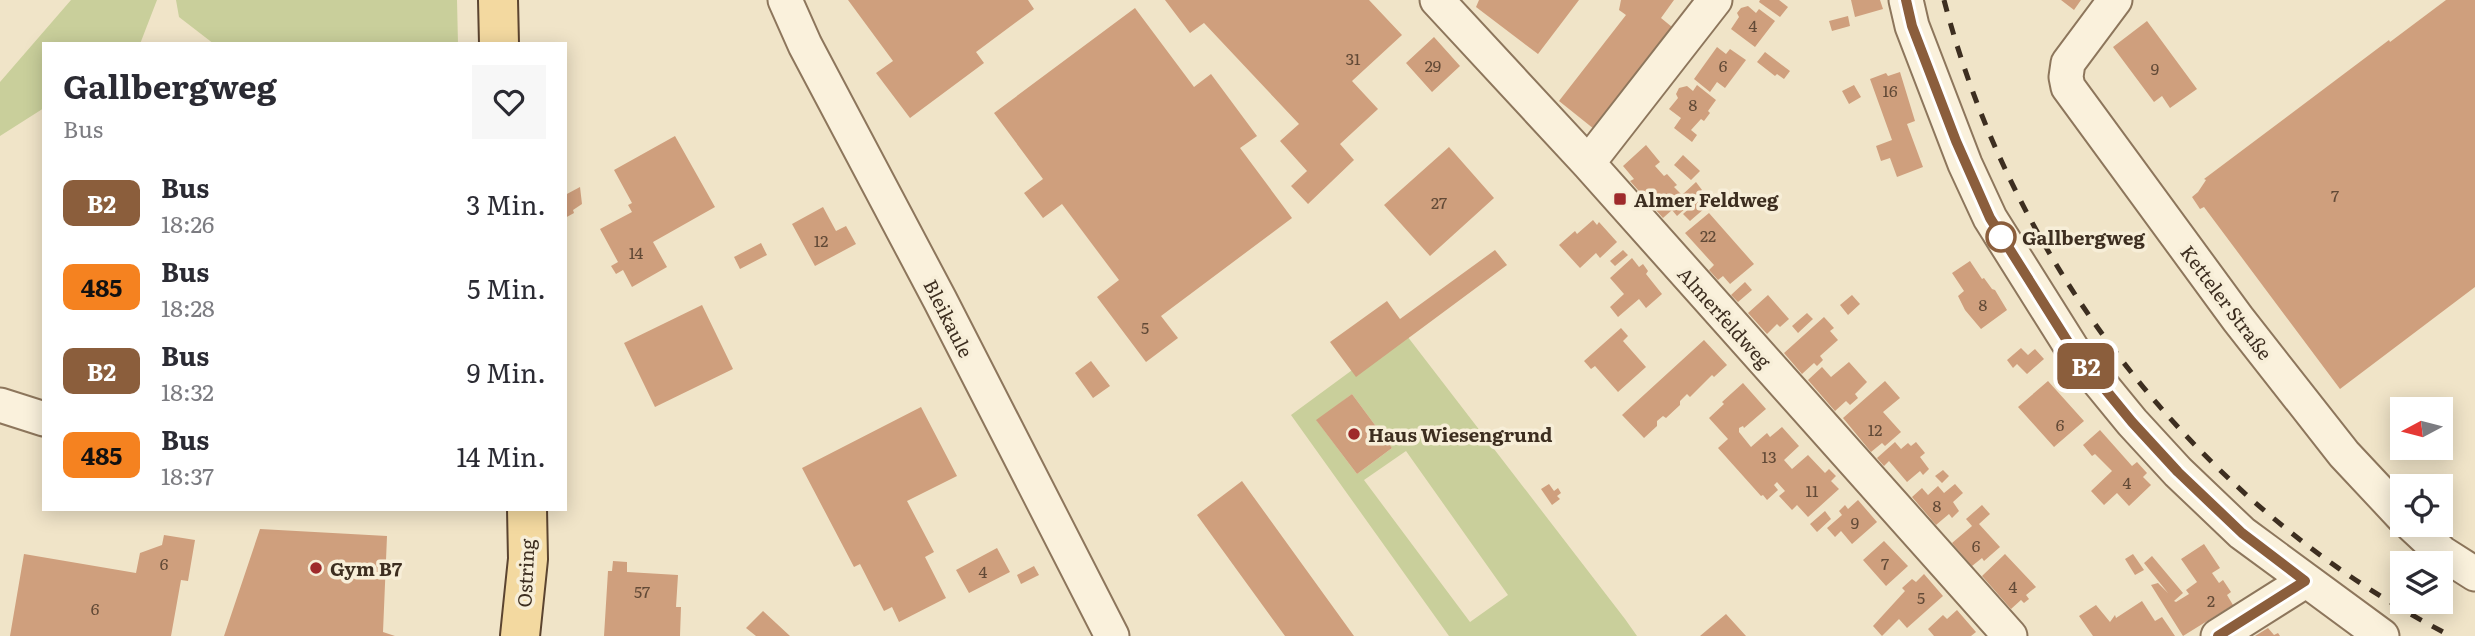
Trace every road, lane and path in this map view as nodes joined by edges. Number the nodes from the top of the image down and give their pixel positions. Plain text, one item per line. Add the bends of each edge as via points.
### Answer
1 (498, 0) edge
2 (785, 0) edge
3 (1437, 0) edge
4 (1715, 0) edge
5 (1906, 0) edge
6 (2115, 0) edge
7 (499, 42) edge
8 (1588, 163) junction
9 (0, 405) edge
10 (42, 418) edge
11 (2390, 503) edge
12 (527, 511) edge
13 (2425, 537) edge
14 (2475, 574) edge
15 (2305, 581) junction
16 (520, 636) edge
17 (1112, 636) edge
18 (2010, 636) edge
19 (2218, 636) edge
20 (2382, 636) edge

1 - 7 main road
2 - 17 street, Bleikaule
3 - 8 street, Almerfeldweg
4 - 8 street
5 - 15 street via 1960,152 1990,218 2073,350 2178,472 2242,533
6 - 11 street, Ketteler Straße via 2073,55 2066,70 2068,87 2238,319 2344,454
8 - 18 street, Almerfeldweg
9 - 10 street
12 - 16 main road, Ostring via 528,559
13 - 14 street
15 - 19 street
15 - 20 street

